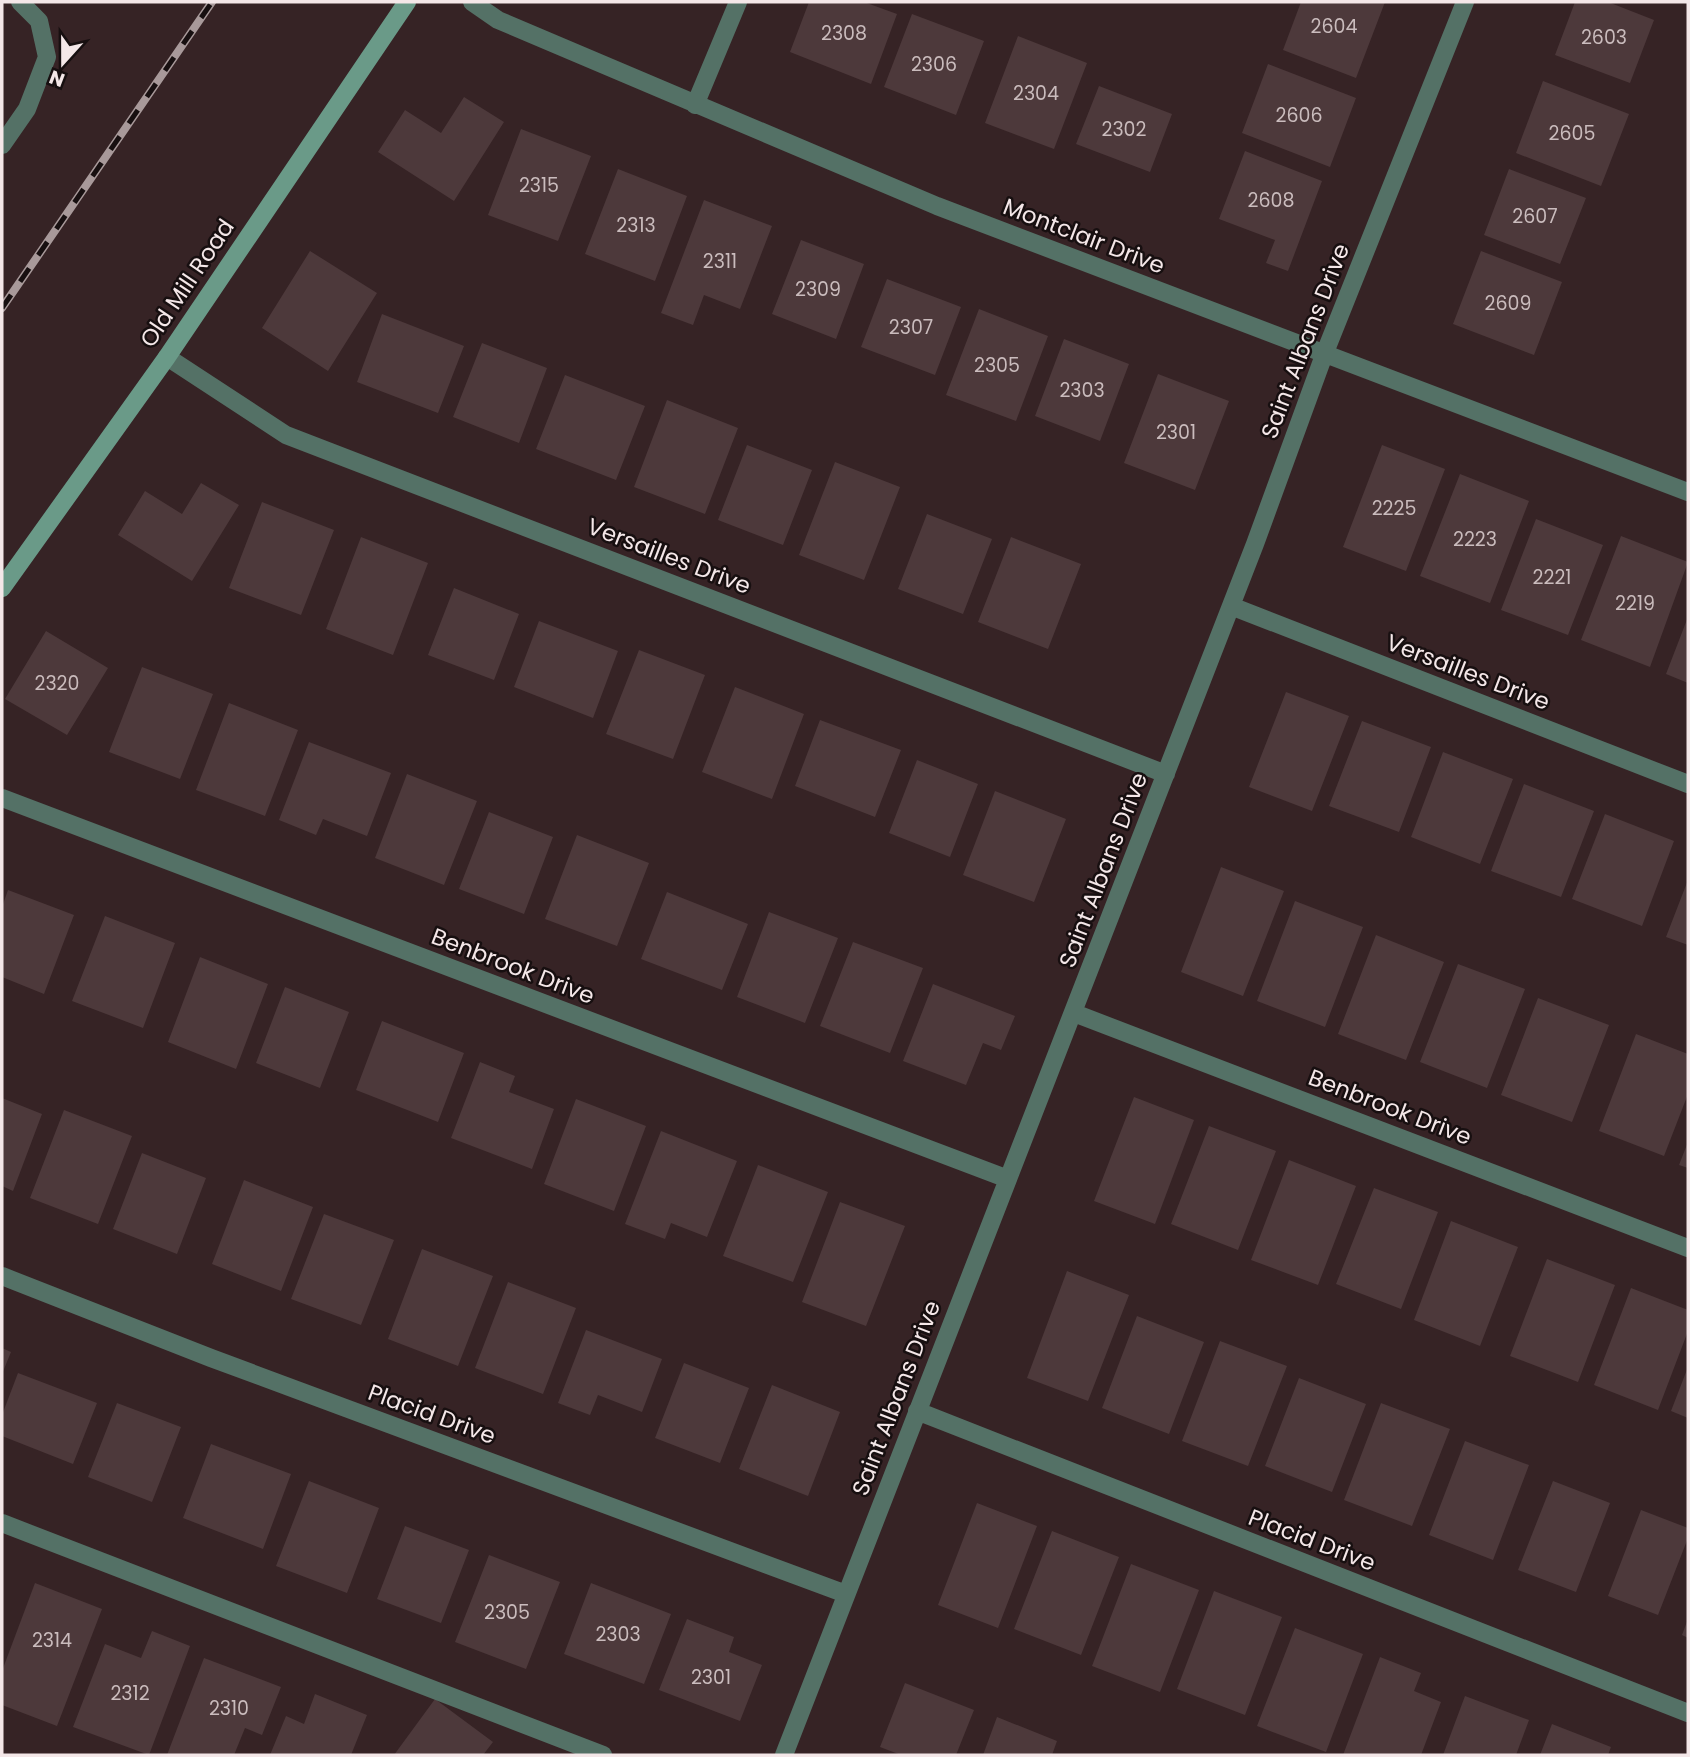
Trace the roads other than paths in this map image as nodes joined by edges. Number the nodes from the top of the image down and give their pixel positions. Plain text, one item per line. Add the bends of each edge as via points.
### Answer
1 (20, 2) edge
2 (407, 2) edge
3 (472, 2) edge
4 (738, 2) edge
5 (1465, 2) edge
6 (695, 105) junction
7 (2, 145) edge
8 (1324, 355) junction
9 (167, 357) junction
10 (1688, 492) edge
11 (2, 588) edge
12 (1231, 606) junction
13 (1166, 774) junction
14 (1688, 784) edge
15 (2, 798) edge
16 (1074, 1013) junction
17 (1008, 1179) junction
18 (1688, 1248) edge
19 (2, 1276) edge
20 (917, 1412) junction
21 (2, 1523) edge
22 (846, 1594) junction
23 (1688, 1713) edge
24 (603, 1755) edge
25 (784, 1755) edge

1 - 7 street via 39,21 47,57 27,109
2 - 9 street, Old Mill Road
3 - 6 street, Montclair Drive via 498,20
4 - 6 street
5 - 8 street, Saint Albans Drive
6 - 8 street, Montclair Drive via 937,206
8 - 10 street, Montclair Drive
8 - 12 street, Saint Albans Drive
9 - 11 street, Old Mill Road
9 - 13 street, Versailles Drive via 286,435
12 - 13 street, Saint Albans Drive
12 - 14 street, Versailles Drive
13 - 16 street, Saint Albans Drive
15 - 17 street, Benbrook Drive
16 - 17 street, Saint Albans Drive
16 - 18 street, Benbrook Drive
17 - 20 street, Saint Albans Drive
19 - 22 street, Placid Drive
20 - 22 street, Saint Albans Drive
20 - 23 street, Placid Drive
21 - 24 street
22 - 25 street, Saint Albans Drive

